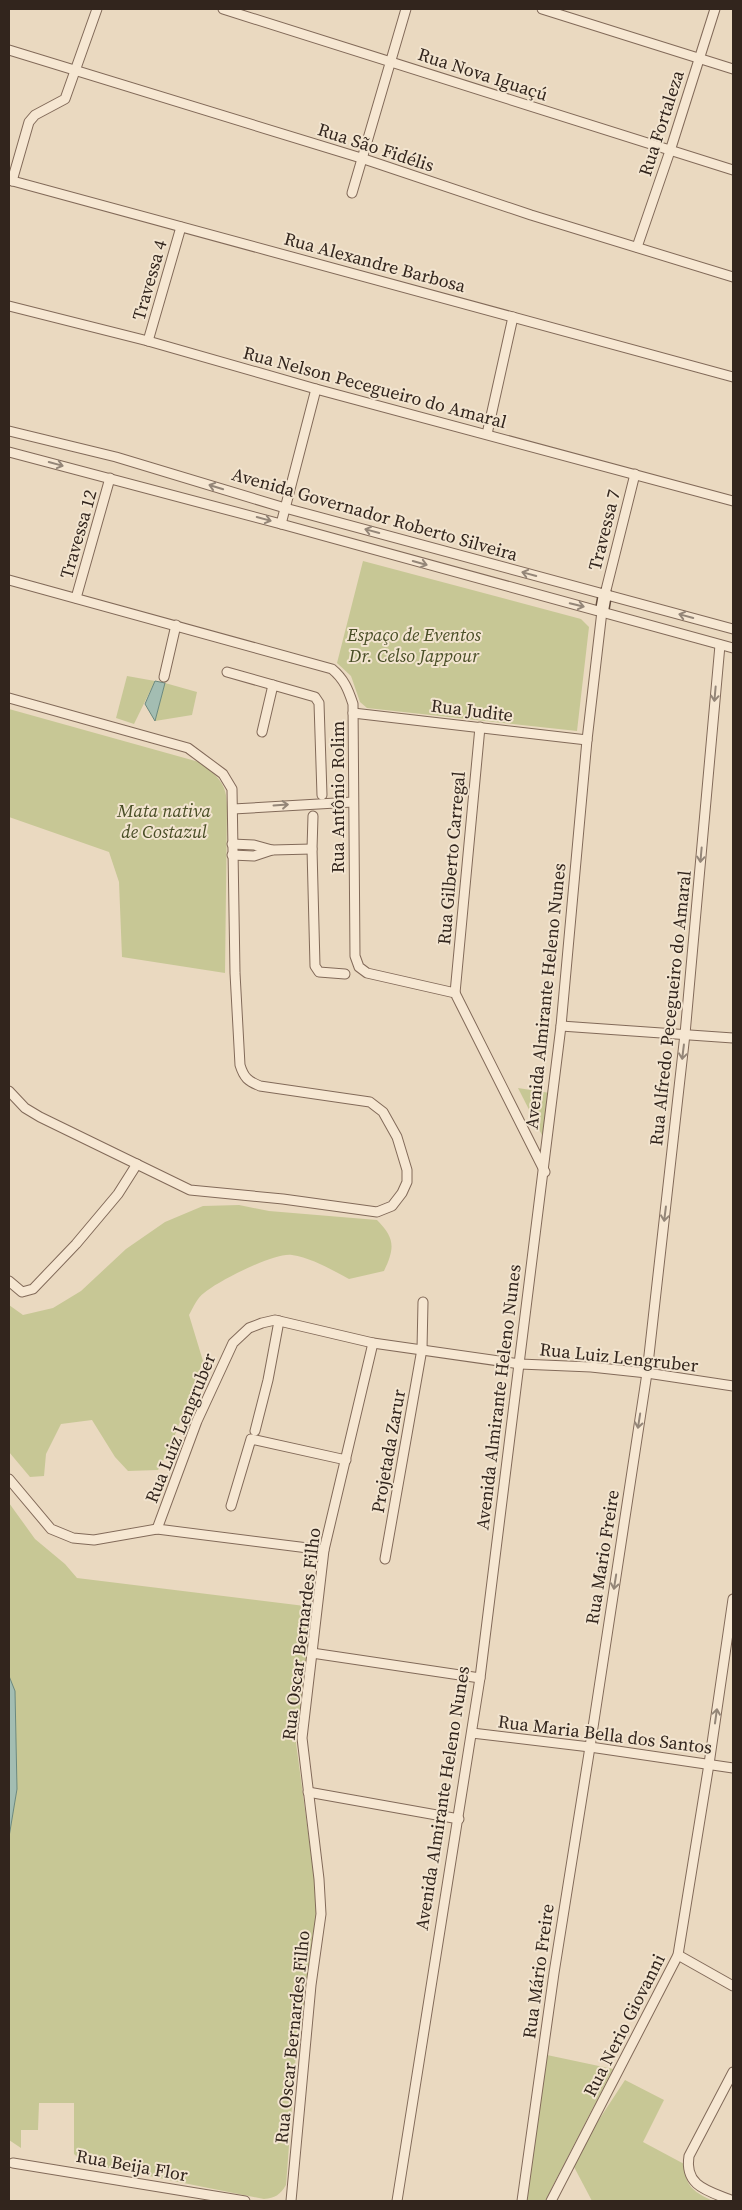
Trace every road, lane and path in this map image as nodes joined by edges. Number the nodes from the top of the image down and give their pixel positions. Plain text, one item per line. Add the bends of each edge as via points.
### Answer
1 (97, 9) edge
2 (222, 9) edge
3 (406, 9) edge
4 (542, 9) edge
5 (715, 9) edge
6 (9, 50) edge
7 (699, 58) junction
8 (390, 61) junction
9 (733, 69) edge
10 (76, 70) junction
11 (670, 151) junction
12 (361, 158) junction
13 (733, 170) edge
14 (10, 180) edge
15 (352, 193) dead end
16 (181, 227) junction
17 (637, 247) junction
18 (733, 277) edge
19 (9, 306) edge
20 (513, 316) junction
21 (148, 341) junction
22 (733, 377) edge
23 (316, 389) junction
24 (9, 431) edge
25 (487, 434) junction
26 (9, 452) edge
27 (635, 474) junction
28 (110, 478) junction
29 (733, 500) edge
30 (285, 508) junction
31 (281, 524) junction
32 (9, 580) edge
33 (605, 594) junction
34 (76, 598) junction
35 (602, 611) junction
36 (176, 625) junction
37 (733, 629) edge
38 (720, 645) junction
39 (733, 648) edge
40 (227, 672) dead end
41 (164, 678) dead end
42 (273, 685) junction
43 (9, 698) edge
44 (353, 713) junction
45 (480, 727) junction
46 (262, 732) dead end
47 (588, 740) junction
48 (322, 796) dead end
49 (353, 802) junction
50 (233, 809) junction
51 (313, 816) dead end
52 (232, 844) junction
53 (312, 849) junction
54 (272, 850) junction
55 (232, 855) junction
56 (345, 974) dead end
57 (455, 993) junction
58 (562, 1026) junction
59 (686, 1034) junction
60 (733, 1038) edge
61 (9, 1091) edge
62 (137, 1164) junction
63 (545, 1172) junction
64 (9, 1281) edge
65 (423, 1302) dead end
66 (279, 1321) junction
67 (373, 1343) junction
68 (422, 1349) junction
69 (520, 1364) junction
70 (647, 1373) junction
71 (733, 1386) edge
72 (255, 1431) dead end
73 (346, 1460) junction
74 (9, 1479) edge
75 (231, 1506) dead end
76 (157, 1529) junction
77 (324, 1550) junction
78 (385, 1559) dead end
79 (733, 1599) edge
80 (312, 1653) junction
81 (480, 1678) junction
82 (472, 1733) junction
83 (590, 1747) junction
84 (709, 1764) junction
85 (733, 1768) edge
86 (308, 1792) junction
87 (459, 1819) junction
88 (678, 1955) junction
89 (733, 1986) edge
90 (733, 2072) edge
91 (13, 2163) dead end
92 (245, 2201) edge
93 (291, 2201) edge
94 (397, 2201) edge
95 (522, 2201) edge
96 (551, 2201) edge
97 (733, 2201) edge

1 - 10 street
2 - 8 street, Rua Nova Iguaçú
3 - 8 street
4 - 7 street
5 - 7 street, Rua Fortaleza
6 - 10 street, Rua São Fidélis
7 - 9 street
7 - 11 street, Rua Fortaleza
8 - 11 street, Rua Nova Iguaçú
8 - 12 street
10 - 12 street, Rua São Fidélis
10 - 14 street via 65,99 35,115 29,122
11 - 13 street, Rua Nova Iguaçú
11 - 17 street, Rua Fortaleza
12 - 15 street
12 - 17 street, Rua São Fidélis
14 - 16 street, Rua Alexandre Barbosa
16 - 20 street, Rua Alexandre Barbosa
16 - 21 street, Travessa 4
17 - 18 street, Rua São Fidélis
19 - 21 street, Rua Nelson Pecegueiro do Amaral
20 - 22 street, Rua Alexandre Barbosa
20 - 25 street
21 - 23 street, Rua Nelson Pecegueiro do Amaral
23 - 25 street, Rua Nelson Pecegueiro do Amaral
23 - 30 street
30 -> 24 street, Avenida Governador Roberto Silveira via 116,456
25 - 27 street, Rua Nelson Pecegueiro do Amaral
26 -> 28 street, Avenida Governador Roberto Silveira
27 - 29 street, Rua Nelson Pecegueiro do Amaral
27 - 33 street, Travessa 7
28 -> 31 street, Avenida Governador Roberto Silveira
28 - 34 street, Travessa 12
30 - 31 street
33 -> 30 street, Avenida Governador Roberto Silveira
31 -> 35 street, Avenida Governador Roberto Silveira
32 - 34 street, Rua Antônio Rolim
33 - 35 street, Avenida Almirante Heleno Nunes
37 -> 33 street, Avenida Governador Roberto Silveira
34 - 36 street, Rua Antônio Rolim
35 - 38 street, Avenida Governador Roberto Silveira
35 - 47 street, Avenida Almirante Heleno Nunes
36 - 41 street
36 - 44 street, Rua Antônio Rolim via 332,668 348,688
38 - 39 street, Avenida Governador Roberto Silveira
38 -> 59 street, Rua Alfredo Pecegueiro do Amaral
40 - 42 street
42 - 46 street
42 - 48 street via 309,694 319,703
43 - 50 street via 188,748 222,774 232,789
44 - 45 street, Rua Judite
44 - 49 street, Rua Antônio Rolim
45 - 47 street, Rua Judite
45 - 57 street, Rua Gilberto Carregal
47 - 58 street, Avenida Almirante Heleno Nunes
50 -> 49 street
49 - 57 street, Rua Antônio Rolim via 355,956 359,967 367,973
50 - 52 street
51 - 53 street
52 - 54 street
52 - 55 street
53 - 54 street
53 - 56 street via 316,969
54 - 55 street via 254,856
55 - 62 street via 240,1065 243,1074 248,1081 260,1086 370,1102 383,1112 397,1137 407,1170 407,1182 392,1206 377,1212 190,1190
57 - 63 street
58 - 59 street
58 - 63 street, Avenida Almirante Heleno Nunes
59 - 60 street
59 -> 70 street, Rua Alfredo Pecegueiro do Amaral
61 - 62 street via 25,1108
62 - 64 street via 118,1194 33,1289 22,1292
63 - 69 street, Avenida Almirante Heleno Nunes
65 - 68 street, Projetada Zarur
66 - 67 street, Rua Luiz Lengruber
66 - 72 street
66 - 76 street, Rua Luiz Lengruber via 249,1328 233,1343 197,1421
67 - 68 street, Rua Luiz Lengruber
67 - 73 street, Rua Oscar Bernardes Filho
68 - 69 street, Rua Luiz Lengruber
68 - 78 street, Projetada Zarur
69 - 70 street, Rua Luiz Lengruber
69 - 81 street, Avenida Almirante Heleno Nunes
70 - 71 street, Rua Luiz Lengruber
70 -> 83 street, Rua Mario Freire
73 - 75 street via 251,1439
73 - 77 street, Rua Oscar Bernardes Filho
74 - 76 street via 51,1529 72,1538 94,1540
76 - 77 street
77 - 80 street, Rua Oscar Bernardes Filho
84 -> 79 street, Rua Nerio Giovanni
80 - 81 street
80 - 86 street, Rua Oscar Bernardes Filho via 302,1738
81 - 82 street, Avenida Almirante Heleno Nunes
82 - 83 street, Rua Maria Bella dos Santos
82 - 87 street, Avenida Almirante Heleno Nunes
83 - 84 street, Rua Maria Bella dos Santos
83 - 95 street, Rua Mário Freire
84 - 85 street, Rua Maria Bella dos Santos
84 - 88 street, Rua Nerio Giovanni
86 - 87 street
86 - 93 street, Rua Oscar Bernardes Filho via 321,1914 311,1985
87 - 94 street, Avenida Almirante Heleno Nunes
88 - 89 street
88 - 96 street, Rua Nerio Giovanni
90 - 97 street via 689,2156 687,2168 696,2184
91 - 92 street, Rua Beija Flor

